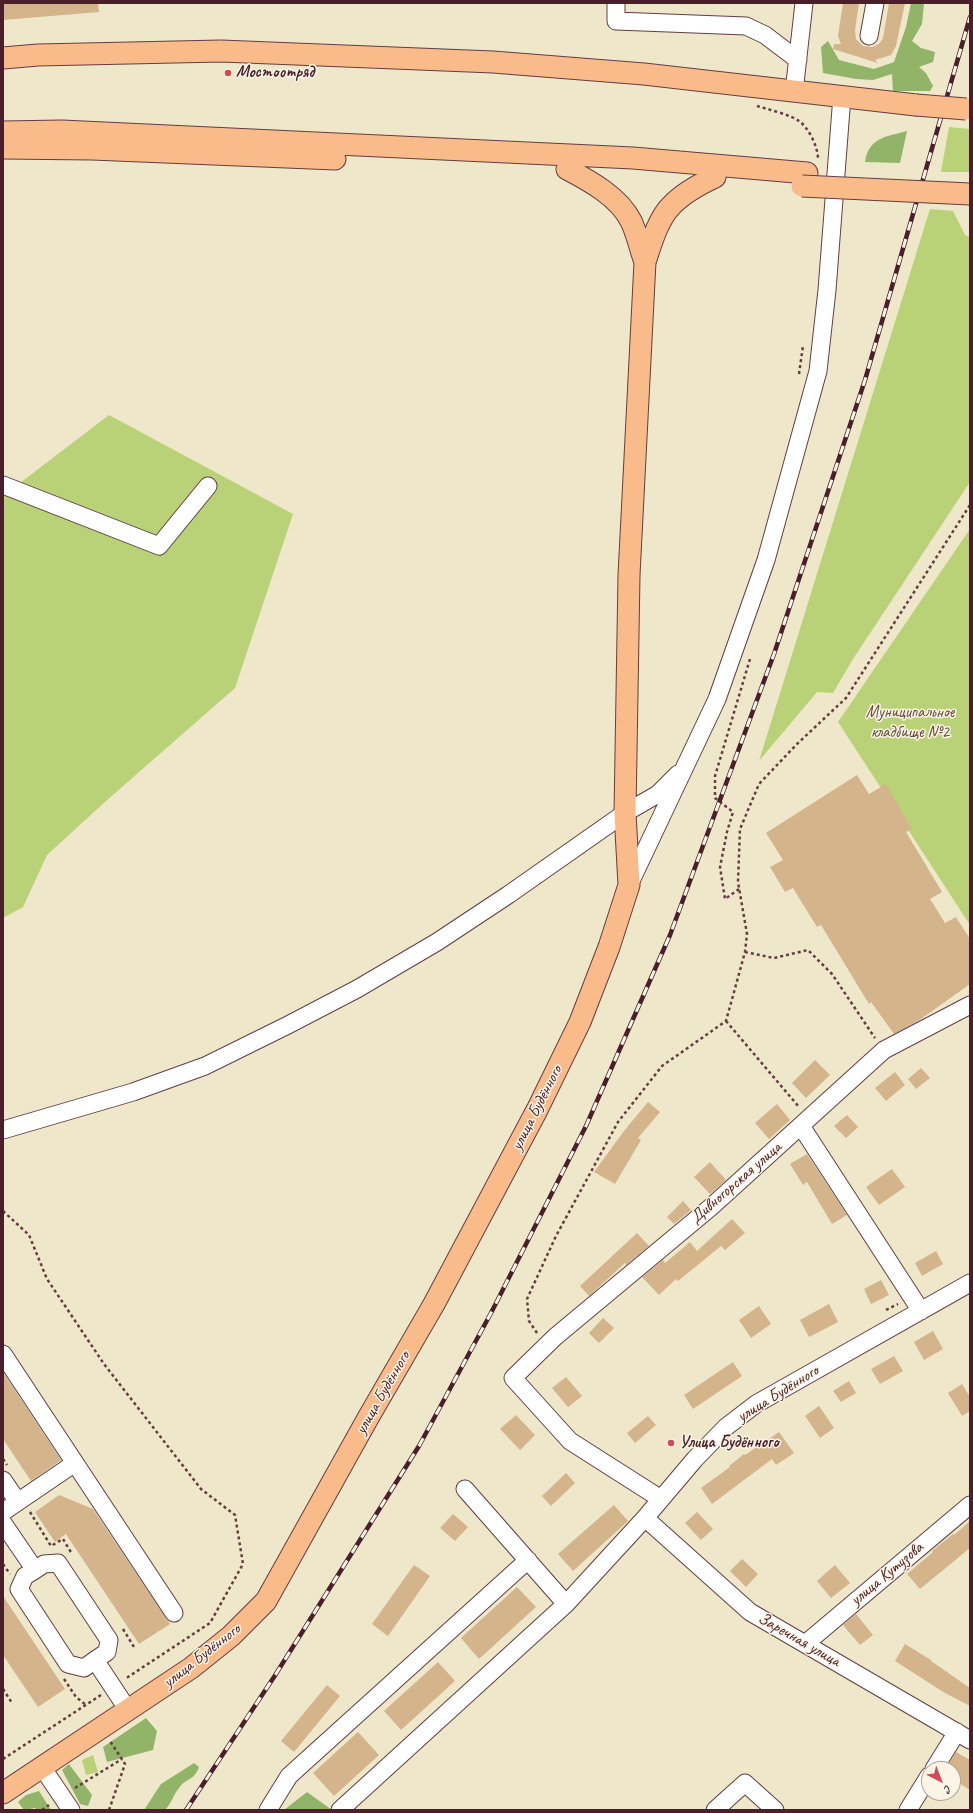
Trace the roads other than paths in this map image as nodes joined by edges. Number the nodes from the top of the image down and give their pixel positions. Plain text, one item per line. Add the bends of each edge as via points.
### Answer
1 (616, 3) edge
2 (804, 3) edge
3 (875, 3) edge
4 (869, 36) dead end
5 (3, 58) edge
6 (798, 60) junction
7 (794, 92) junction
8 (842, 96) junction
9 (968, 110) edge
10 (3, 132) edge
11 (3, 148) edge
12 (567, 162) junction
13 (809, 173) junction
14 (715, 177) junction
15 (970, 182) edge
16 (970, 194) edge
17 (645, 262) junction
18 (3, 485) edge
19 (208, 486) dead end
20 (687, 766) junction
21 (625, 812) junction
22 (629, 885) junction
23 (970, 1005) edge
24 (804, 1122) junction
25 (3, 1130) edge
26 (970, 1283) edge
27 (921, 1311) junction
28 (3, 1354) edge
29 (75, 1463) junction
30 (3, 1480) edge
31 (465, 1489) dead end
32 (661, 1499) junction
33 (18, 1502) junction
34 (970, 1505) edge
35 (3, 1512) edge
36 (645, 1518) junction
37 (3, 1523) edge
38 (528, 1560) junction
39 (35, 1570) junction
40 (566, 1604) junction
41 (174, 1613) dead end
42 (805, 1644) junction
43 (95, 1660) junction
44 (128, 1710) junction
45 (963, 1736) edge
46 (941, 1761) edge
47 (42, 1767) junction
48 (921, 1789) edge
49 (3, 1792) edge
50 (66, 1803) edge
51 (268, 1810) edge
52 (340, 1810) edge
53 (715, 1810) edge
54 (775, 1810) edge
55 (908, 1810) edge

1 - 6 street via 616,21 746,26 765,35
2 - 6 street
3 - 4 street
5 - 7 main road via 221,51 353,56 525,64 644,74
6 - 7 street
7 - 8 main road
8 - 9 main road, bridge
8 - 20 street via 818,371 766,560 717,699
10 - 12 main road via 62,131
11 - 12 main road
12 - 13 main road via 632,158
12 - 14 main road
12 - 17 main road via 612,197 631,220
13 - 14 main road
13 - 15 main road
13 - 16 main road, bridge
14 - 17 main road via 697,185 671,206 656,230
17 - 21 main road via 629,575
18 - 19 street via 159,546
20 - 21 street via 658,794
20 - 22 street
21 - 22 main road
21 - 25 street via 437,942 357,989 288,1025 205,1066 134,1092
22 - 44 main road, улица Будённого via 609,948 580,1022 537,1110 434,1304 266,1601 231,1636 191,1668
23 - 24 street, Дивногорская улица via 884,1050
24 - 27 street
24 - 32 street, Дивногорская улица via 711,1207 546,1346 513,1378 570,1441
26 - 27 street, улица Будённого
27 - 32 street, улица Будённого via 756,1404 726,1427
28 - 29 street
29 - 33 street
29 - 41 street
30 - 33 street
31 - 38 street
32 - 36 street, улица Будённого
33 - 35 street
34 - 42 street, улица Кутузова
36 - 40 street, улица Будённого
36 - 42 street, Заречная улица via 750,1612
37 - 39 street
38 - 40 street
38 - 51 street via 289,1776
39 - 43 street via 44,1564 58,1563 109,1640 107,1652
39 - 43 street via 25,1576 19,1588 68,1664 84,1668
40 - 52 street, улица Будённого
42 - 45 street, Заречная улица
43 - 44 street
44 - 47 main road, улица Будённого
45 - 46 street
47 - 49 main road, улица Будённого
47 - 50 street
48 - 55 street
53 - 54 street via 746,1783

